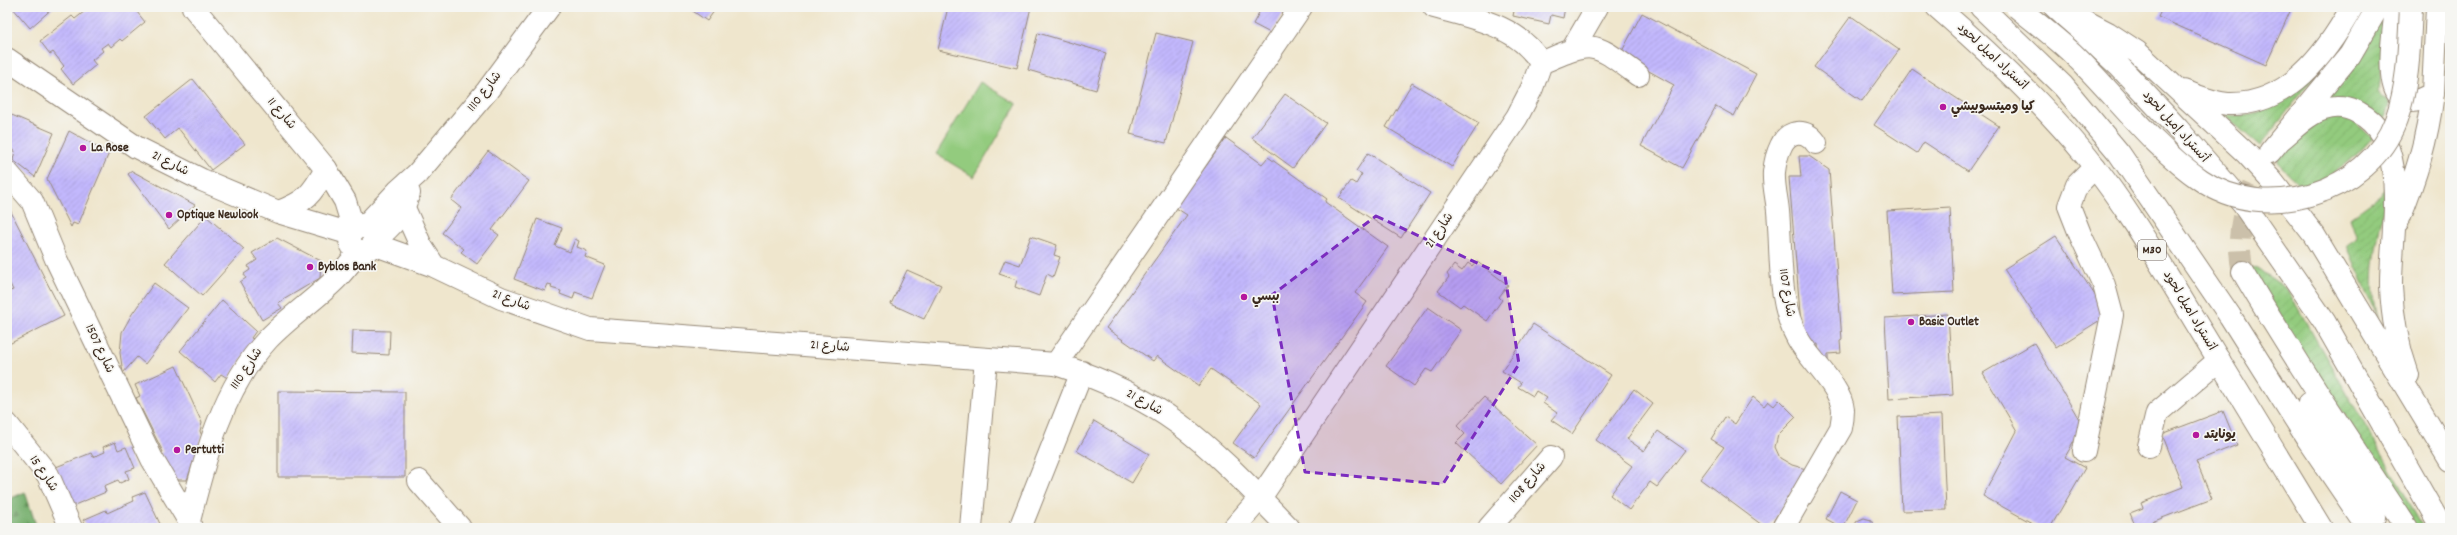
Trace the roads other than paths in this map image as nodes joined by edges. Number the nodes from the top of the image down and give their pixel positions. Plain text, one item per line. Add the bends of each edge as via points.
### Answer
1 (193, 7) edge
2 (549, 7) edge
3 (1301, 7) edge
4 (1434, 7) edge
5 (1597, 7) edge
6 (1937, 7) edge
7 (1981, 7) edge
8 (2017, 7) edge
9 (2056, 7) edge
10 (2352, 7) edge
11 (2378, 7) edge
12 (2396, 7) edge
13 (2411, 7) edge
14 (2437, 7) edge
15 (1572, 50) junction
16 (7, 59) edge
17 (1541, 63) junction
18 (1638, 75) dead end
19 (2176, 89) junction
20 (2433, 93) junction
21 (1816, 143) dead end
22 (2095, 167) junction
23 (326, 168) junction
24 (7, 172) edge
25 (418, 174) junction
26 (404, 208) junction
27 (278, 212) junction
28 (2394, 229) junction
29 (363, 238) junction
30 (434, 266) junction
31 (2243, 272) tunnel mouth
32 (2283, 339) junction
33 (986, 359) junction
34 (2219, 360) junction
35 (1056, 364) junction
36 (1082, 372) junction
37 (2425, 416) junction
38 (7, 424) edge
39 (2149, 446) dead end
40 (2084, 450) dead end
41 (1551, 457) dead end
42 (2450, 460) edge
43 (419, 481) dead end
44 (1260, 498) junction
45 (190, 524) edge
46 (2317, 524) edge
47 (71, 528) edge
48 (460, 528) edge
49 (971, 528) edge
50 (1020, 528) edge
51 (1234, 528) edge
52 (1289, 528) edge
53 (1489, 528) edge
54 (1783, 528) edge
55 (2368, 528) edge
56 (2377, 528) edge
57 (2407, 528) edge
58 (2442, 528) edge

1 - 23 main road, شارع 11
2 - 25 main road, شارع 1110 via 487,91
3 - 35 main road
4 - 17 main road via 1490,22 1525,43
5 - 15 main road
6 - 22 main road, اتستراد اميل لحود / M30 via 1996,58 2059,124
7 - 55 main road via 2058,81 2119,153 2225,309
8 - 13 main road, bridge via 2072,53 2182,166 2216,190 2238,198 2269,202 2297,198 2332,187 2362,167 2384,141 2396,120 2407,74
9 - 19 main road via 2108,33 2137,52
9 - 58 main road, أتستراد إميل لحود via 2120,67 2243,204 2324,321
10 - 19 main road via 2318,60 2280,91 2264,99 2227,104
11 - 28 main road via 2350,55 2275,146 2314,113 2325,109 2336,107 2353,110 2374,122 2381,132 2391,159 2394,181
12 - 20 main road via 2393,87 2397,95 2411,101 2420,100
14 - 20 main road
15 - 17 main road
15 - 18 main road via 1595,46
16 - 27 main road, شارع 21 via 136,147 202,180
17 - 44 main road, شارع 21 via 1517,117
19 - 37 main road via 2247,154 2290,202 2314,235
20 - 28 main road via 2422,156
21 - 54 main road, شارع 1107 via 1810,135 1795,133 1784,139 1778,153 1774,174 1783,289 1787,313 1798,339 1837,393 1843,409 1841,428
22 - 34 main road, اتستراد اميل لحود / M30 via 2136,224
22 - 40 main road via 2077,186 2069,206 2104,285 2112,315
23 - 27 main road via 313,192 305,200
23 - 29 main road, شارع 11
24 - 45 main road, شارع 1507 via 32,202 56,259 152,459
25 - 26 main road
25 - 29 main road via 398,191
26 - 29 main road via 396,222
26 - 30 main road via 421,246
27 - 29 main road, شارع 21
28 - 37 main road via 2391,286 2395,325 2406,370
29 - 30 main road, شارع 21
29 - 45 main road, شارع 1110 via 337,278 269,338 248,363 225,404 202,468
30 - 33 main road, شارع 21 via 501,298 590,329
31 - 32 main road
32 - 56 main road via 2293,375 2366,499
32 - 57 main road
33 - 35 main road, شارع 21
33 - 49 main road
34 - 39 main road via 2157,413
34 - 46 main road, اتستراد اميل لحود / M30
35 - 36 main road, شارع 21
36 - 44 main road, شارع 21 via 1148,403 1179,424
36 - 50 main road
37 - 42 main road
38 - 47 main road, شارع 15 via 48,476
41 - 53 main road, شارع 1108
43 - 48 main road
44 - 51 main road
44 - 52 main road, شارع 21

